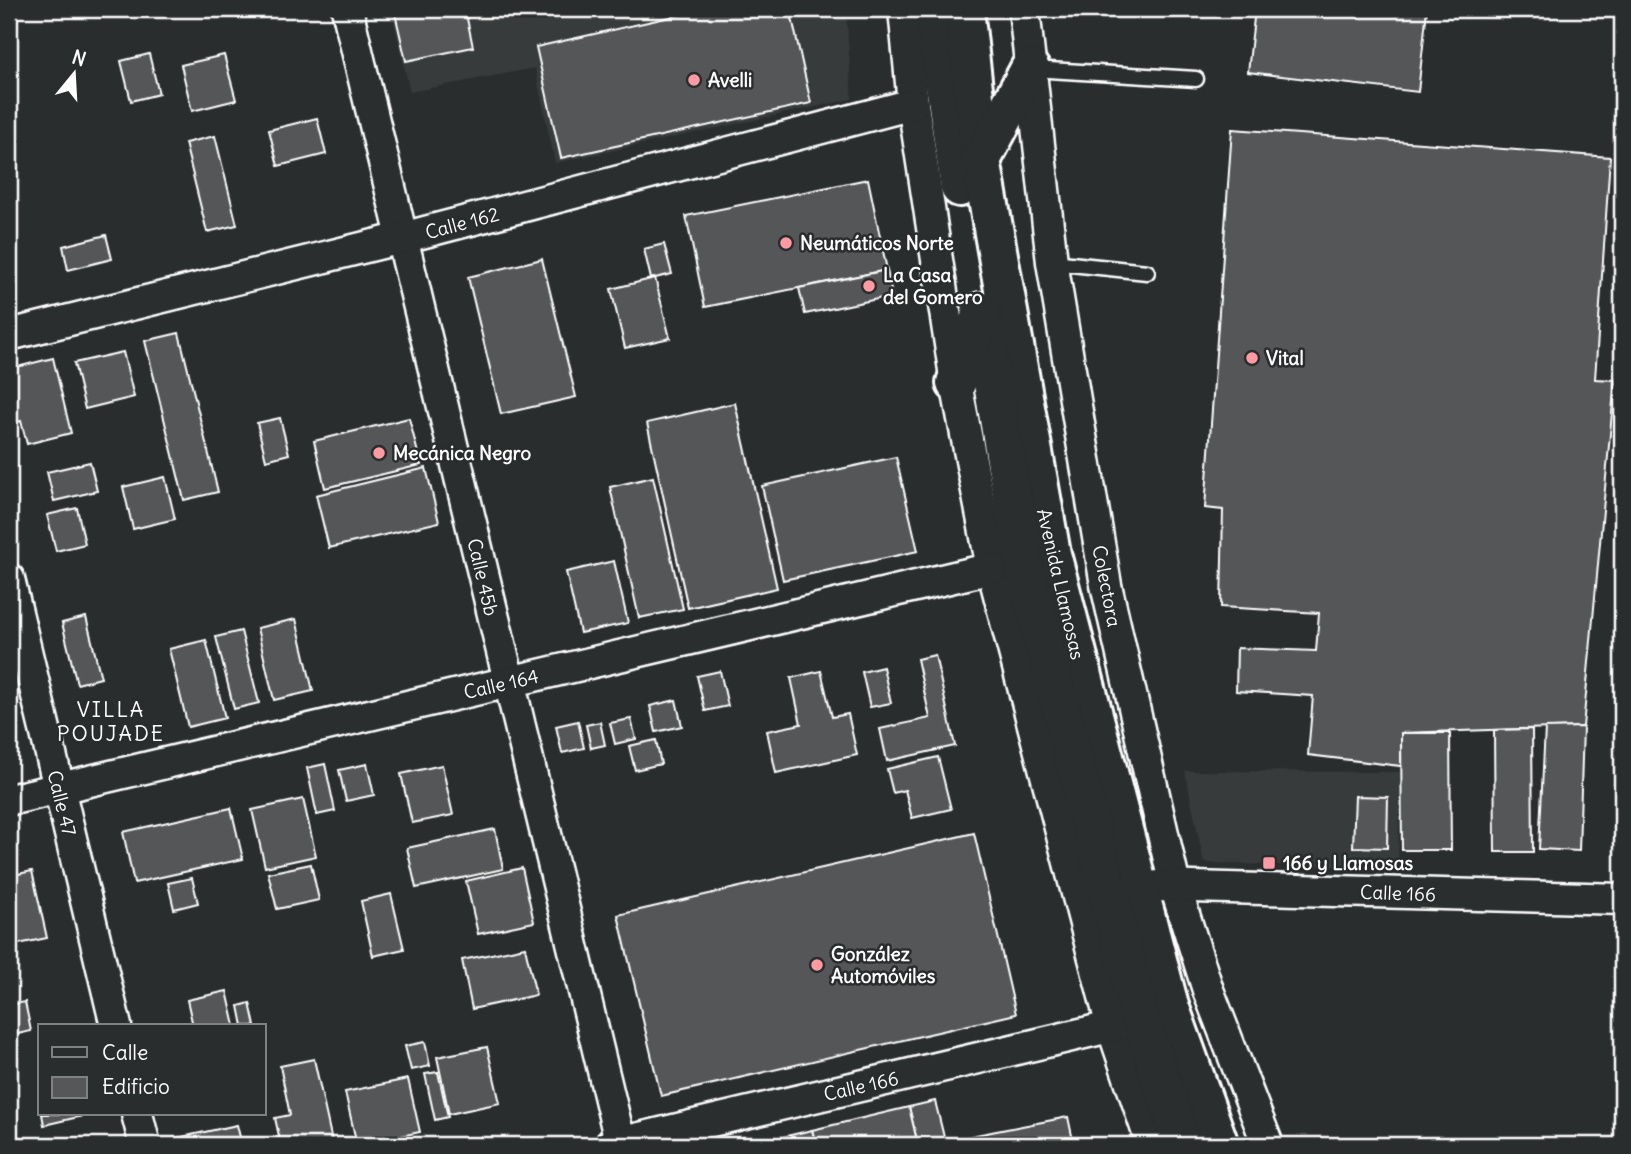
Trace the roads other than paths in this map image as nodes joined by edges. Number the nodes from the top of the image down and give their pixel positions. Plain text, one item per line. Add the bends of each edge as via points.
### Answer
1 (347, 9) edge
2 (933, 9) edge
3 (1024, 9) edge
4 (1030, 69) junction
5 (1196, 79) dead end
6 (913, 104) junction
7 (981, 160) junction
8 (402, 238) junction
9 (1052, 262) junction
10 (1147, 272) dead end
11 (981, 314) junction
12 (9, 335) edge
13 (956, 383) junction
14 (992, 568) junction
15 (9, 579) edge
16 (509, 682) junction
17 (59, 788) junction
18 (9, 800) edge
19 (1123, 885) junction
20 (1622, 899) edge
21 (1213, 1002) junction
22 (1142, 1020) junction
23 (116, 1024) edge
24 (138, 1116) edge
25 (617, 1144) edge
26 (145, 1145) edge
27 (1152, 1145) edge
28 (1182, 1145) edge
29 (1219, 1145) edge
30 (1268, 1145) edge

1 - 8 street, Calle 45b
2 - 6 street, Colectora
2 - 7 highway, Avenida Llamosas
2 - 11 highway, Avenida Llamosas
3 - 4 street, Colectora
4 - 5 lane
4 - 7 highway
4 - 9 street, Colectora
6 - 8 street, Calle 162
6 - 13 street, Colectora
7 - 19 highway, Avenida Llamosas via 1051,554
8 - 12 street, Calle 162
8 - 16 street, Calle 45b
9 - 10 lane
9 - 19 street, Colectora via 1106,585
11 - 13 highway
11 - 19 highway, Avenida Llamosas via 1023,561
13 - 14 street, Colectora
14 - 16 street, Calle 164
14 - 19 street, Colectora
15 - 17 street, Calle 47
16 - 17 street, Calle 164
16 - 25 street, Calle 45b
17 - 18 street, Calle 164
17 - 23 street, Calle 47
19 - 20 street, Calle 166
19 - 21 street, Colectora
19 - 22 highway, Avenida Llamosas
19 - 22 street, Colectora
21 - 22 street, Calle 166
21 - 30 street, Colectora
22 - 25 street, Calle 166
22 - 27 street, Colectora
22 - 28 highway, Avenida Llamosas
22 - 29 highway, Avenida Llamosas
24 - 26 street

